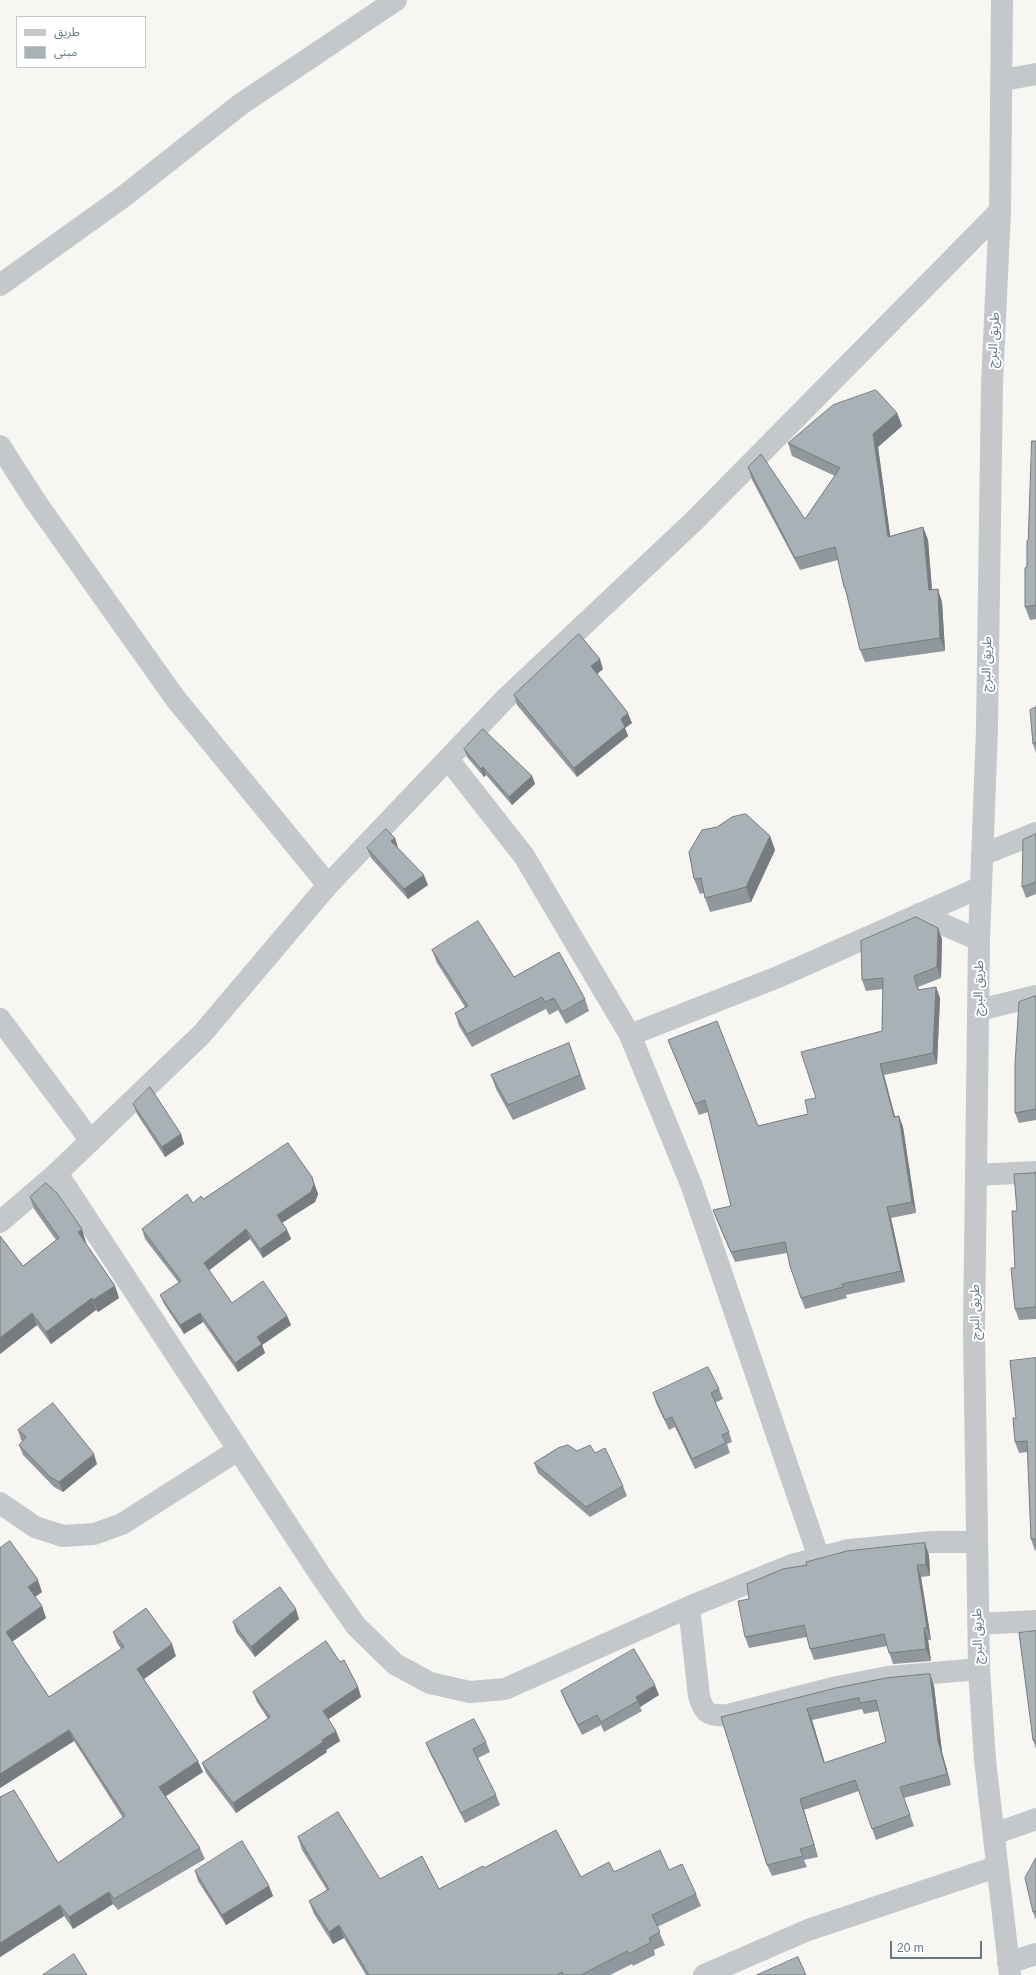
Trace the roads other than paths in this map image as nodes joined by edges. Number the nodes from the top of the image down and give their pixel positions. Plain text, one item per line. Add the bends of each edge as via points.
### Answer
1 (396, 0) edge
2 (1002, 0) edge
3 (1036, 74) edge
4 (1002, 80) junction
5 (1000, 211) junction
6 (0, 285) edge
7 (0, 446) edge
8 (448, 759) junction
9 (1036, 833) edge
10 (982, 855) junction
11 (328, 885) junction
12 (981, 887) junction
13 (919, 914) junction
14 (979, 940) junction
15 (1036, 996) edge
16 (979, 1010) junction
17 (0, 1019) edge
18 (630, 1035) junction
19 (91, 1140) junction
20 (1036, 1172) edge
21 (57, 1173) junction
22 (976, 1175) junction
23 (0, 1222) edge
24 (238, 1450) junction
25 (0, 1503) edge
26 (977, 1542) junction
27 (819, 1558) junction
28 (689, 1608) junction
29 (1036, 1621) edge
30 (978, 1624) junction
31 (979, 1669) junction
32 (1036, 1819) edge
33 (994, 1834) junction
34 (996, 1867) junction
35 (1036, 1954) edge
36 (1009, 1969) edge
37 (704, 1975) edge

1 - 6 street via 241,104 123,197
2 - 4 street, طريق البرج
3 - 4 street
4 - 5 street, طريق البرج
5 - 8 street via 694,521 504,700
5 - 10 street, طريق البرج via 992,383 987,728
7 - 11 street via 36,502 175,698
8 - 11 street
8 - 18 street via 524,856
9 - 10 street
10 - 12 street, طريق البرج
11 - 19 street via 202,1034
12 - 13 street
12 - 14 street, طريق البرج
13 - 14 street
13 - 18 street via 778,977
14 - 16 street, طريق البرج
15 - 16 street
16 - 22 street, طريق البرج
17 - 19 street
18 - 27 street via 691,1184
19 - 21 street
20 - 22 street
21 - 23 street
21 - 24 street
22 - 26 street, طريق البرج via 974,1337
24 - 25 street via 122,1524 94,1534 63,1536 35,1527
24 - 28 street via 356,1626 395,1664 430,1683 470,1692 505,1689
26 - 27 street via 917,1543 849,1550
26 - 30 street, طريق البرج
27 - 28 street via 792,1565
28 - 31 street via 699,1696 706,1712 715,1716 888,1677
29 - 30 street
30 - 31 street, طريق البرج
31 - 33 street, طريق البرج via 985,1760
32 - 33 street
33 - 34 street, طريق البرج
34 - 36 street, طريق البرج
34 - 37 street via 808,1930
35 - 36 street

